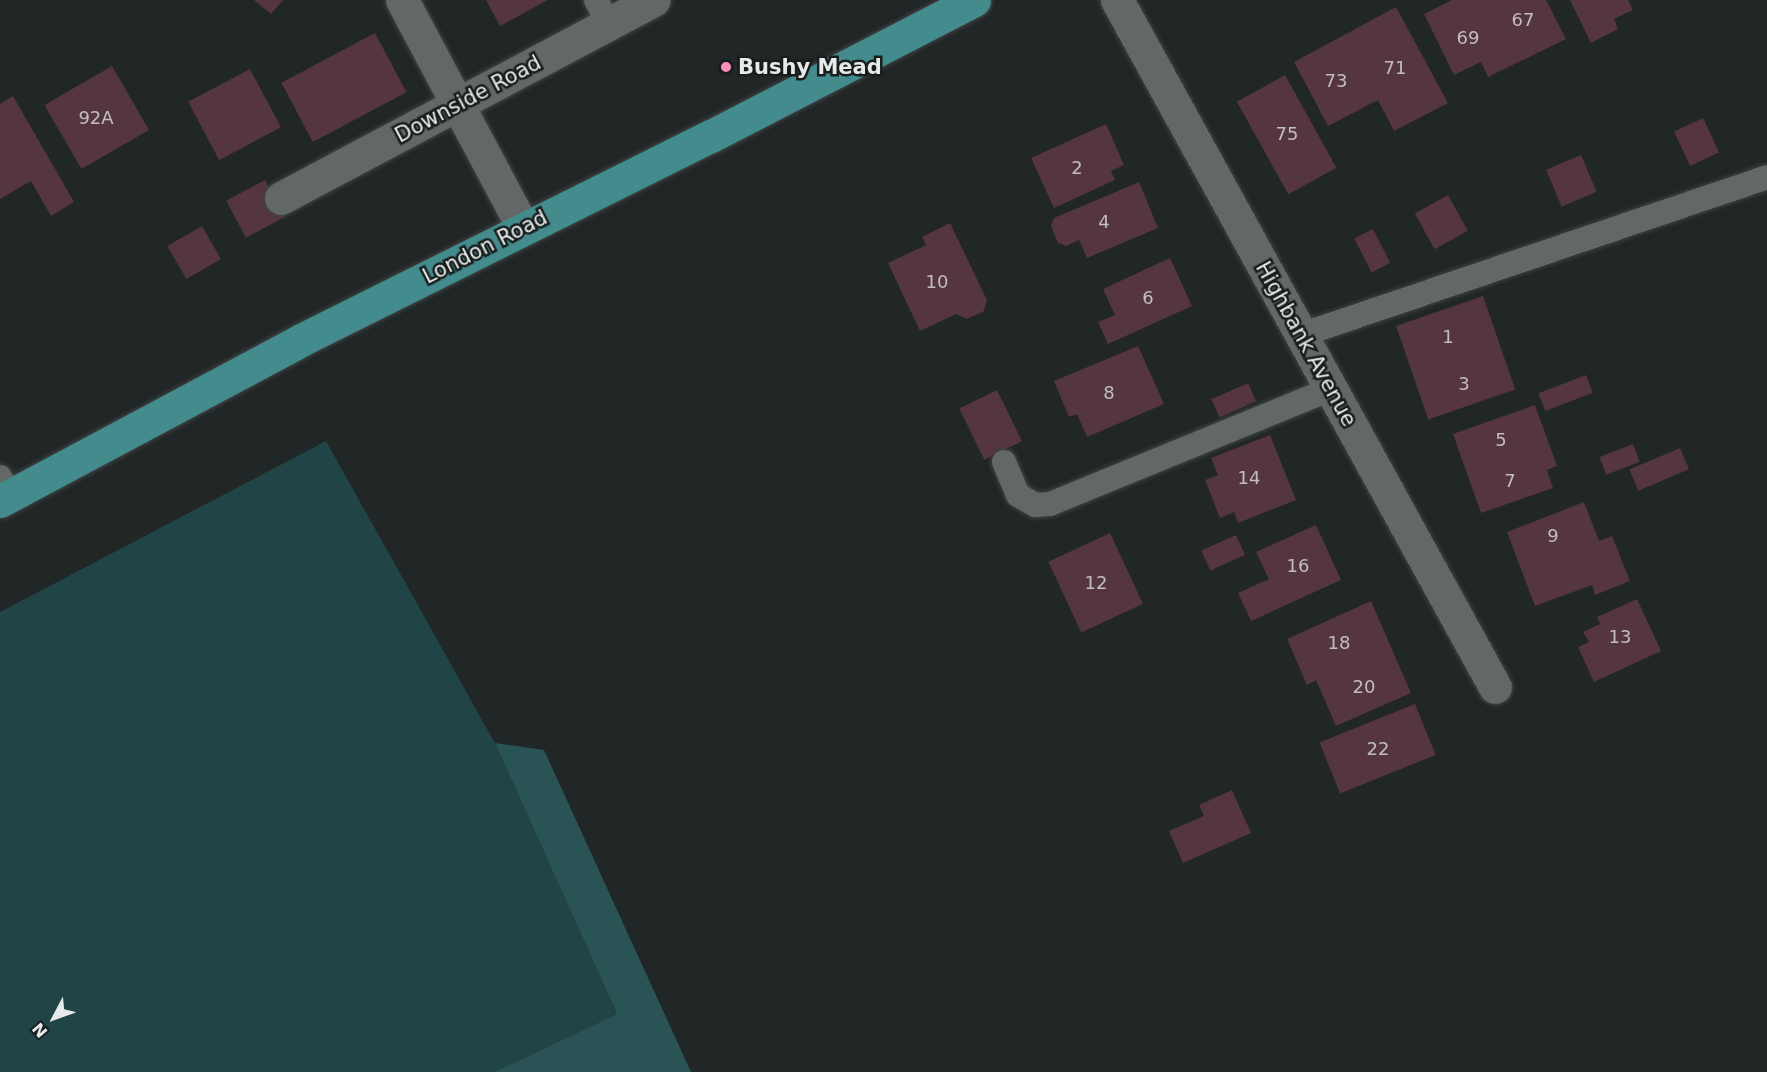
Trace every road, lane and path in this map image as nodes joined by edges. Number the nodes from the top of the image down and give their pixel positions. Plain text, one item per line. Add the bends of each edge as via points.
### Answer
1 (402, 0) edge
2 (654, 0) edge
3 (974, 0) edge
4 (1117, 0) edge
5 (602, 12) edge
6 (460, 104) junction
7 (1767, 177) edge
8 (281, 198) dead end
9 (523, 228) junction
10 (1301, 335) junction
11 (1330, 389) junction
12 (1004, 462) dead end
13 (3, 491) edge
14 (1495, 687) dead end

1 - 6 street
2 - 5 street, Downside Road
3 - 9 main road, London Road
4 - 10 street, Highbank Avenue
5 - 6 street, Downside Road
6 - 8 street, Downside Road
6 - 9 street
7 - 10 lane
9 - 13 main road, London Road
10 - 11 street, Highbank Avenue
11 - 12 lane via 1050,504 1035,506 1018,495
11 - 14 street, Highbank Avenue

